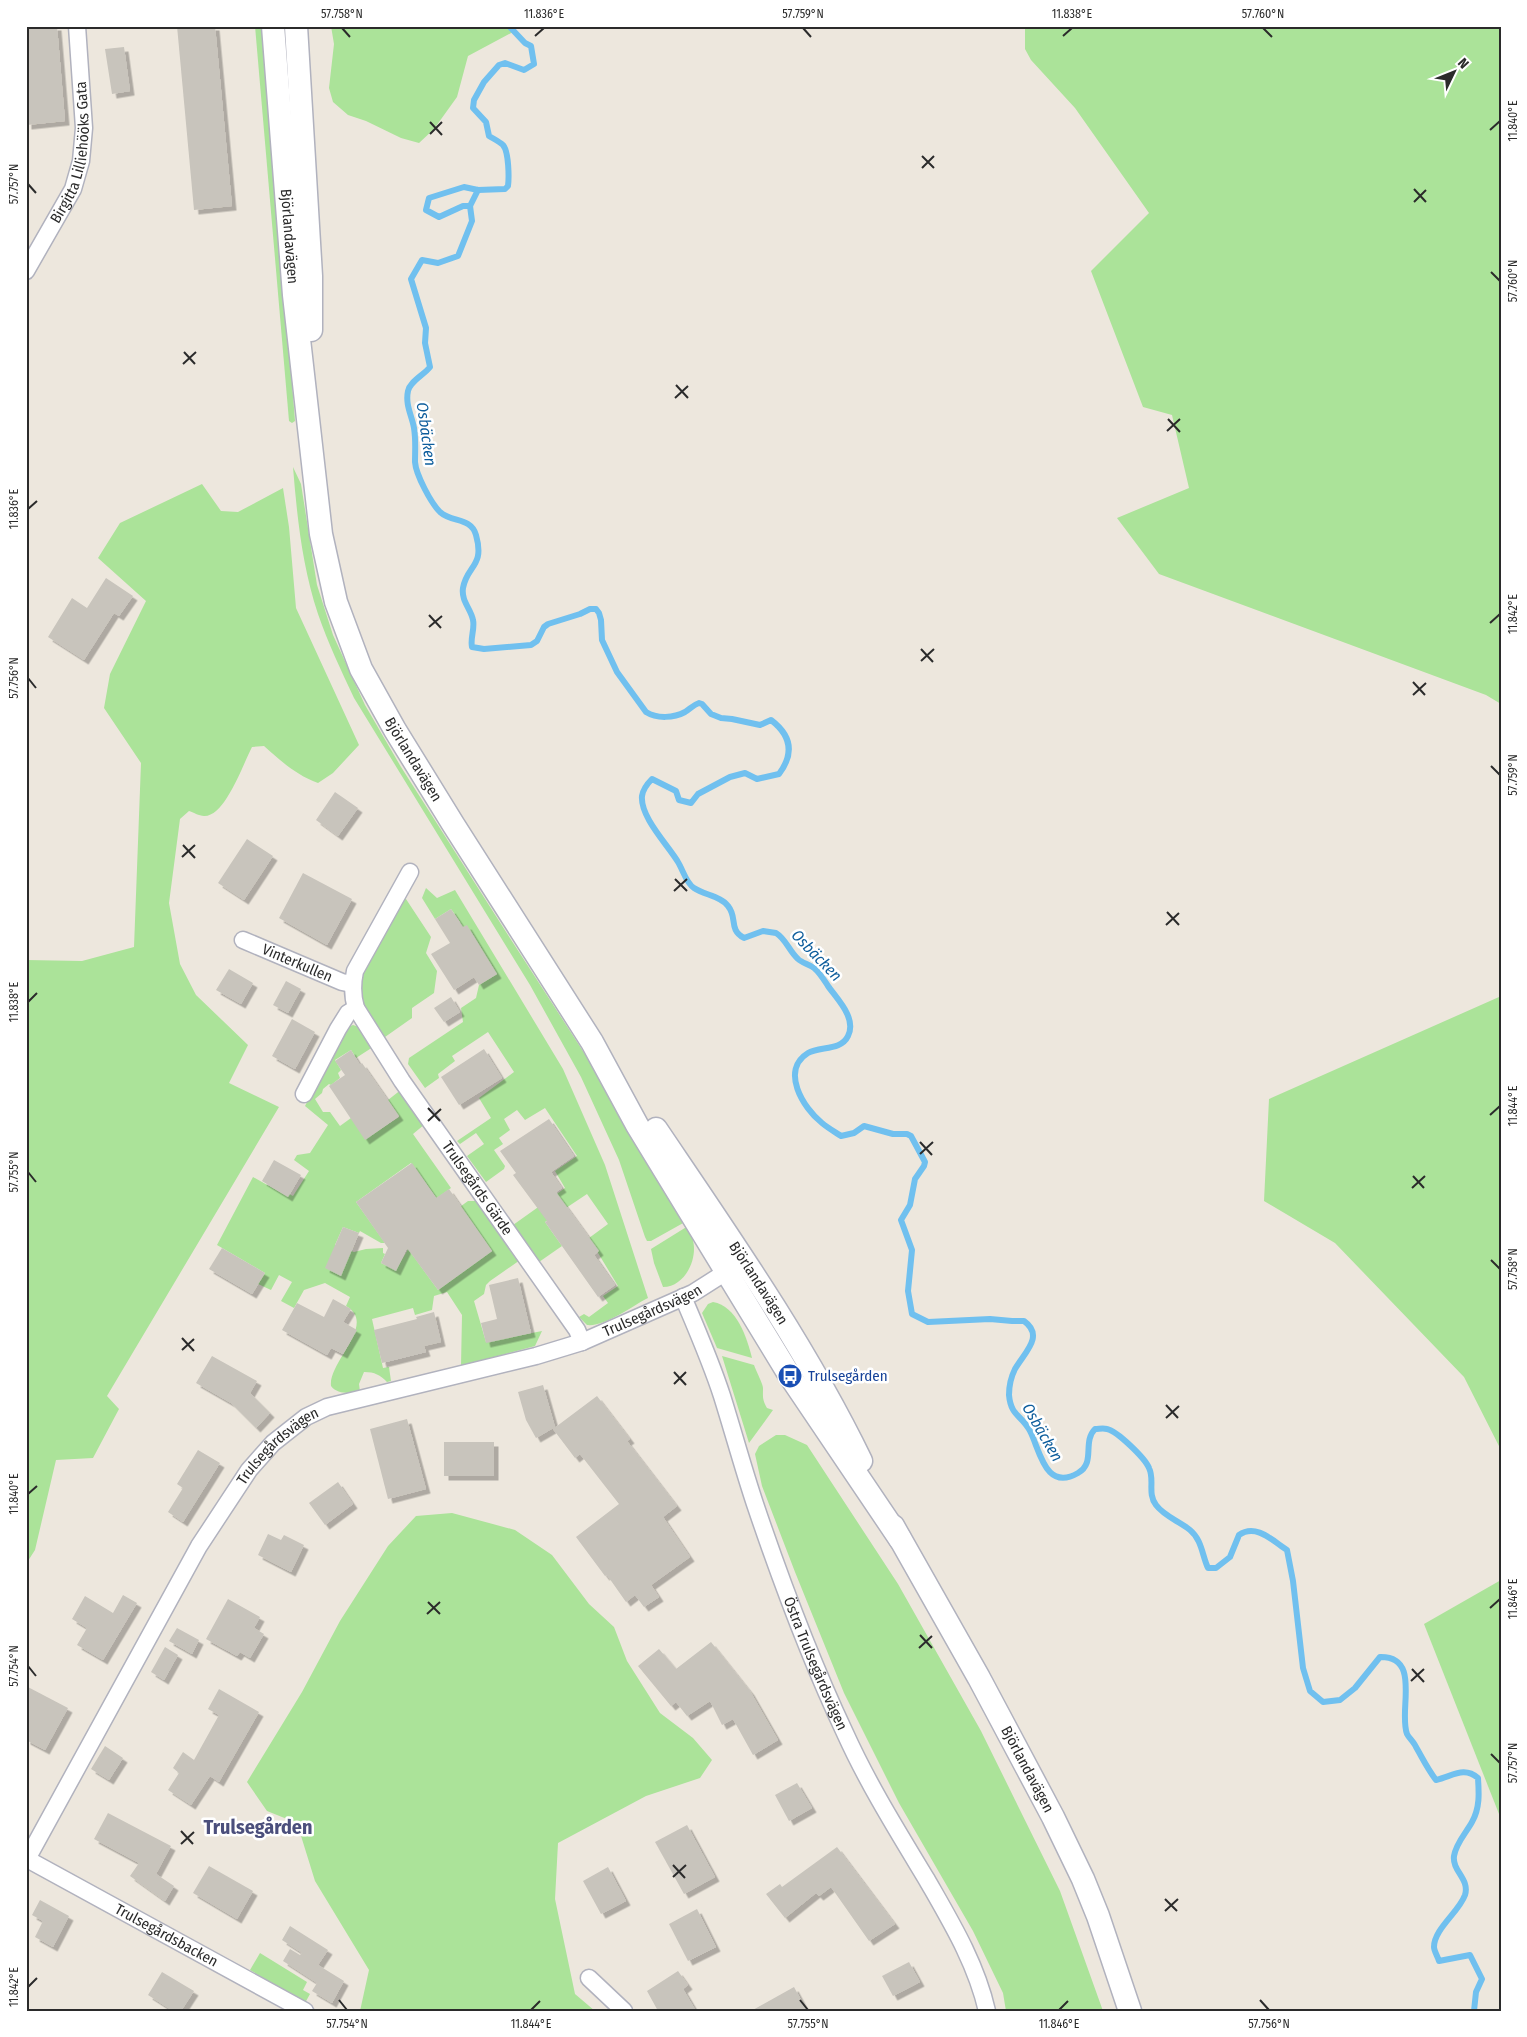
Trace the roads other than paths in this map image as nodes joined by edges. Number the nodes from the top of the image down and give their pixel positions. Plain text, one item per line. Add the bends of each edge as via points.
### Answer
1 (77, 26) edge
2 (273, 26) edge
3 (296, 26) edge
4 (26, 271) edge
5 (311, 446) junction
6 (410, 872) dead end
7 (243, 940) dead end
8 (352, 984) junction
9 (356, 1008) junction
10 (304, 1094) dead end
11 (735, 1265) junction
12 (683, 1297) junction
13 (582, 1342) junction
14 (27, 1860) edge
15 (589, 1978) dead end
16 (306, 2011) edge
17 (624, 2011) edge
18 (987, 2011) edge
19 (1130, 2011) edge

1 - 4 street, Birgitta Lilliehööks Gata via 84,128 81,161 73,188
2 - 5 street, Björlandavägen via 294,295
3 - 5 street, Björlandavägen via 311,276
5 - 11 street, Björlandavägen via 329,578 361,669 452,824 592,1042 637,1125
6 - 8 street, Trulsegårds Gärde via 355,971
7 - 8 street, Vinterkullen
8 - 9 street, Trulsegårds Gärde
9 - 10 street via 348,1013 338,1029
9 - 13 street, Trulsegårds Gärde via 402,1081 577,1330
11 - 12 street, Trulsegårdsvägen
11 - 19 street, Björlandavägen via 790,1376 900,1539 979,1678 1070,1853 1098,1916
12 - 13 street, Trulsegårdsvägen
12 - 18 street, Östra Trulsegårdsvägen via 716,1380 755,1504 818,1672 878,1798 973,1965
13 - 14 street, Trulsegårdsvägen via 327,1407 306,1417 273,1443 252,1464 199,1546
14 - 16 street, Trulsegårdsbacken
15 - 17 street

